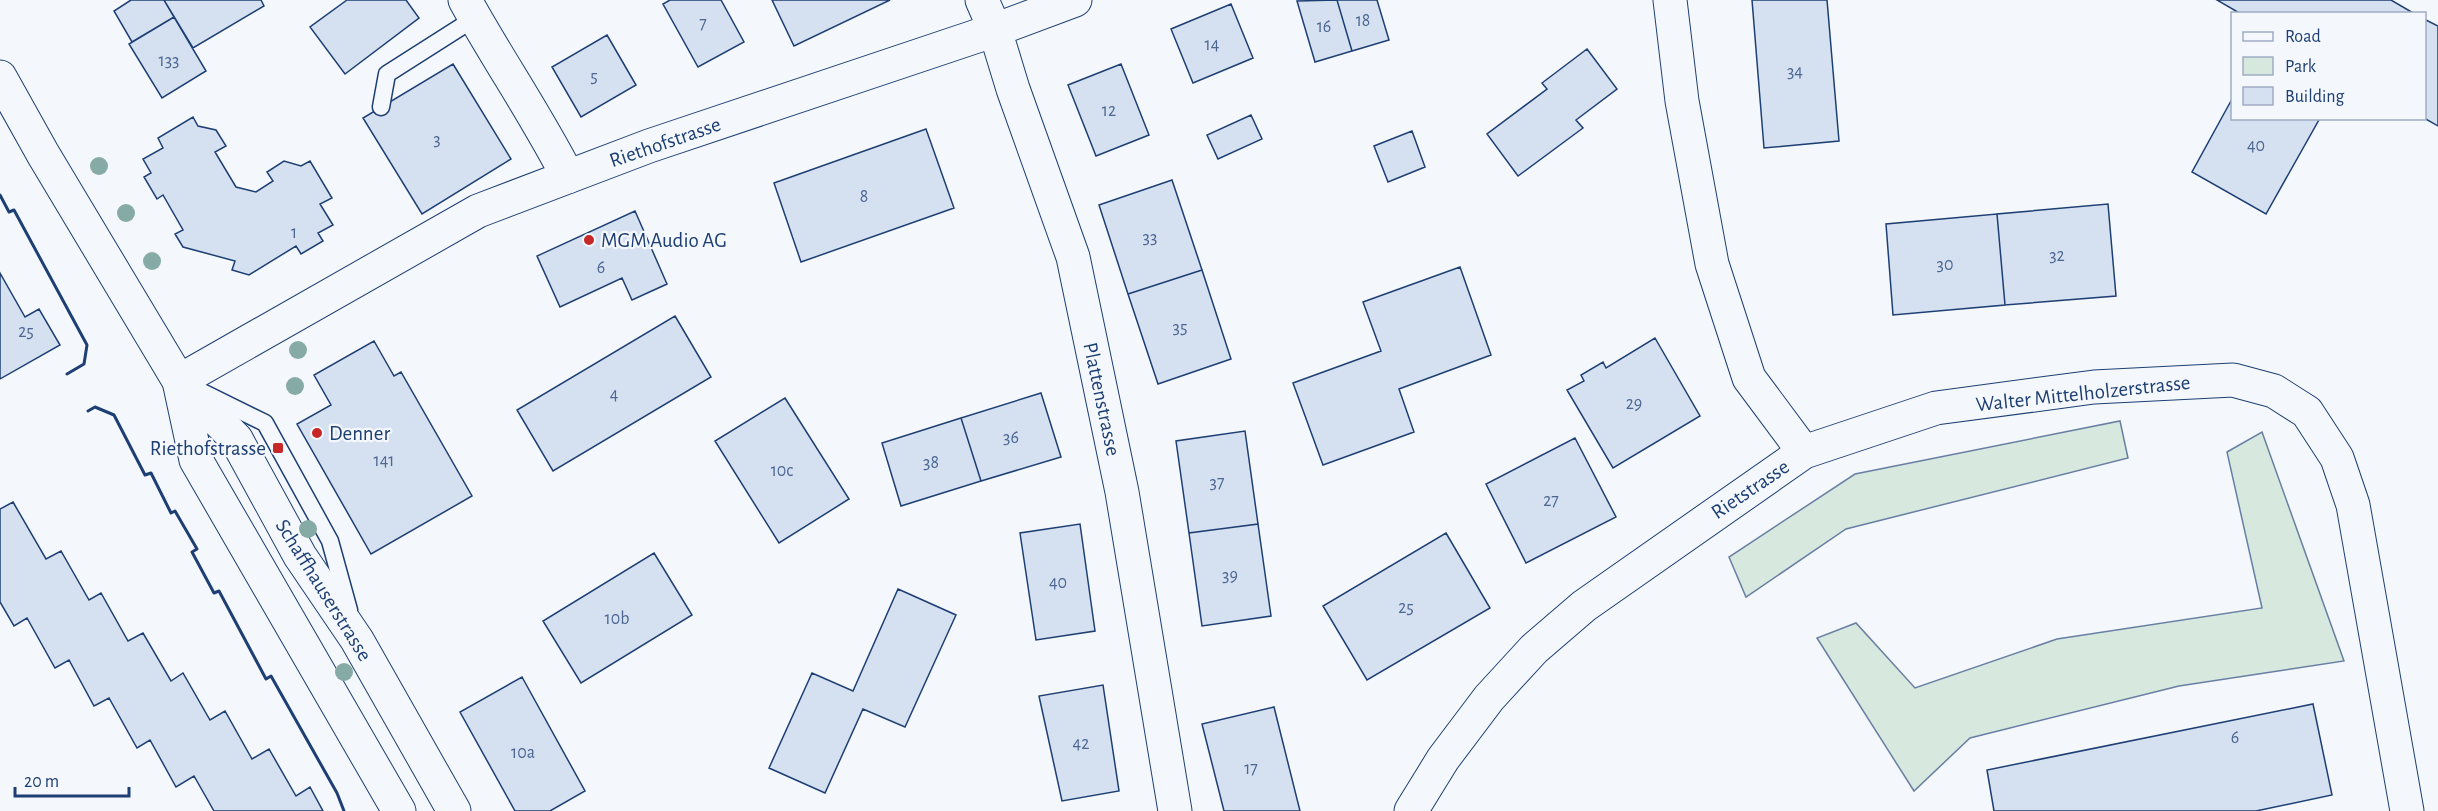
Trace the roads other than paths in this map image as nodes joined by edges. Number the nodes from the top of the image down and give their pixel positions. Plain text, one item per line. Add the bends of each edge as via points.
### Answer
1 (982, 0) edge
2 (1075, 0) edge
3 (1670, 0) edge
4 (470, 9) edge
5 (995, 30) junction
6 (0, 77) edge
7 (381, 107) dead end
8 (568, 177) junction
9 (179, 381) junction
10 (1804, 452) junction
11 (399, 811) edge
12 (454, 811) edge
13 (1174, 811) edge
14 (1411, 811) edge
15 (2407, 811) edge

1 - 5 street, Plattenstrasse
2 - 5 street, Riethofstrasse
3 - 10 street, Rietstrasse via 1682,101 1712,264 1749,378
4 - 7 lane via 387,74
4 - 8 street
5 - 8 street, Riethofstrasse
5 - 13 street, Plattenstrasse via 1073,257 1122,492
6 - 9 street, Schaffhauserstrasse
8 - 9 street, Riethofstrasse via 468,216
9 - 11 street, Schaffhauserstrasse via 196,460
9 - 12 street, Schaffhauserstrasse via 236,438 300,556 357,640
10 - 14 street, Rietstrasse via 1584,606 1534,649 1482,706
10 - 15 street, Walter Mittelholzerstrasse via 1936,408 2094,387 2233,380 2274,391 2307,412 2337,458 2353,505

